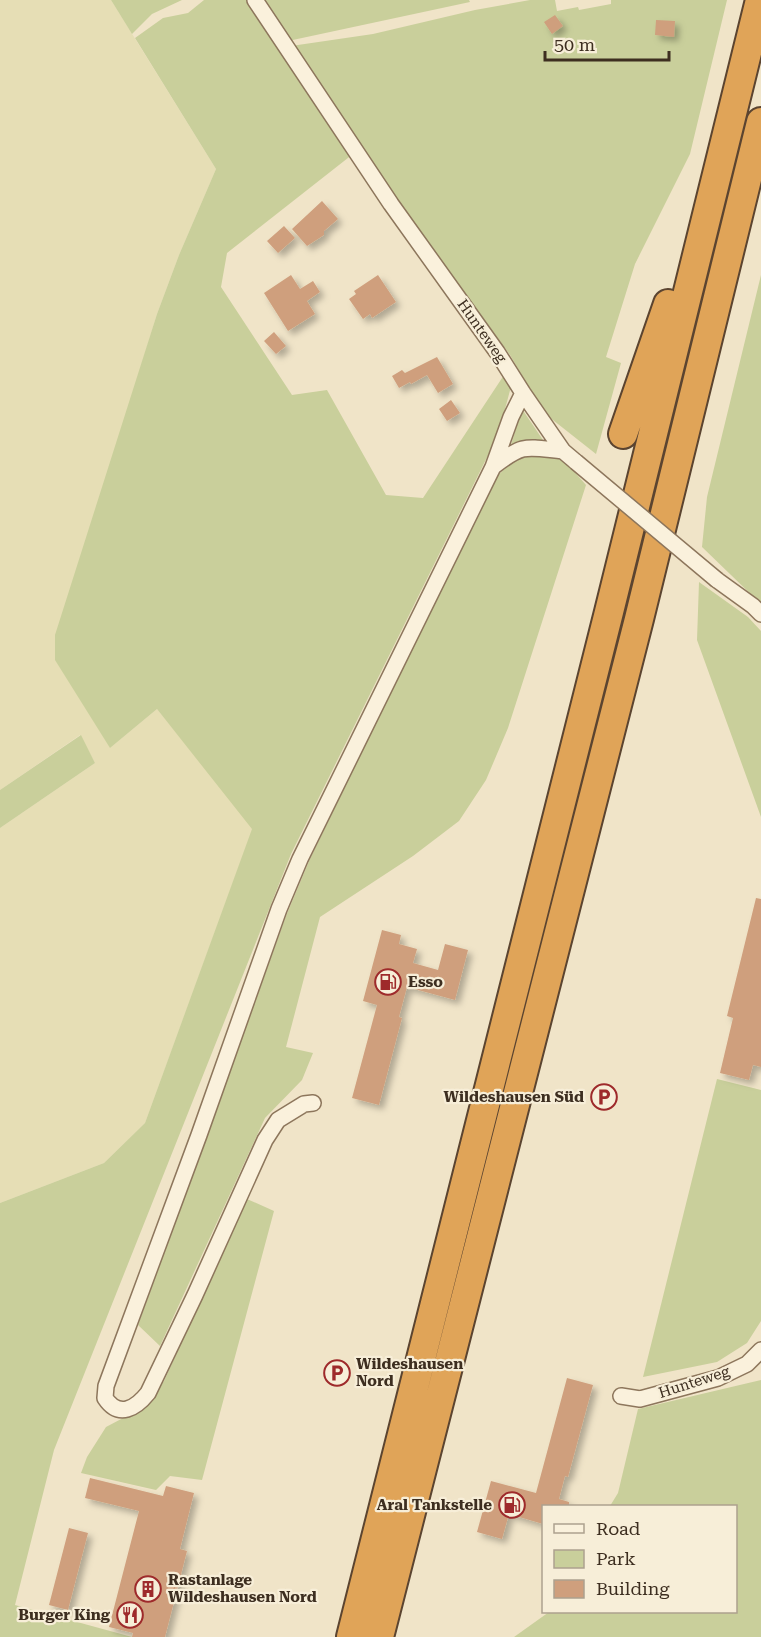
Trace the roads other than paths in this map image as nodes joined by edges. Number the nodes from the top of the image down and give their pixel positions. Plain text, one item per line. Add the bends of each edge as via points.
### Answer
1 (255, 0) edge
2 (760, 0) edge
3 (761, 122) edge
4 (705, 227) junction
5 (523, 393) junction
6 (622, 434) dead end
7 (563, 451) junction
8 (493, 466) junction
9 (761, 614) edge
10 (313, 1102) dead end
11 (761, 1350) edge
12 (621, 1396) dead end
13 (351, 1637) edge
14 (379, 1637) edge

1 - 5 street, Hunteweg
2 - 4 highway
3 - 14 highway via 636,631
4 - 6 highway via 681,263
4 - 13 highway
5 - 7 street, Hunteweg
5 - 8 street
7 - 8 street via 522,448
7 - 9 street, Hunteweg, bridge
8 - 10 street via 279,909 104,1392 109,1404 129,1409 148,1393 264,1140 278,1120
11 - 12 street, Hunteweg via 747,1364 718,1378 640,1399

